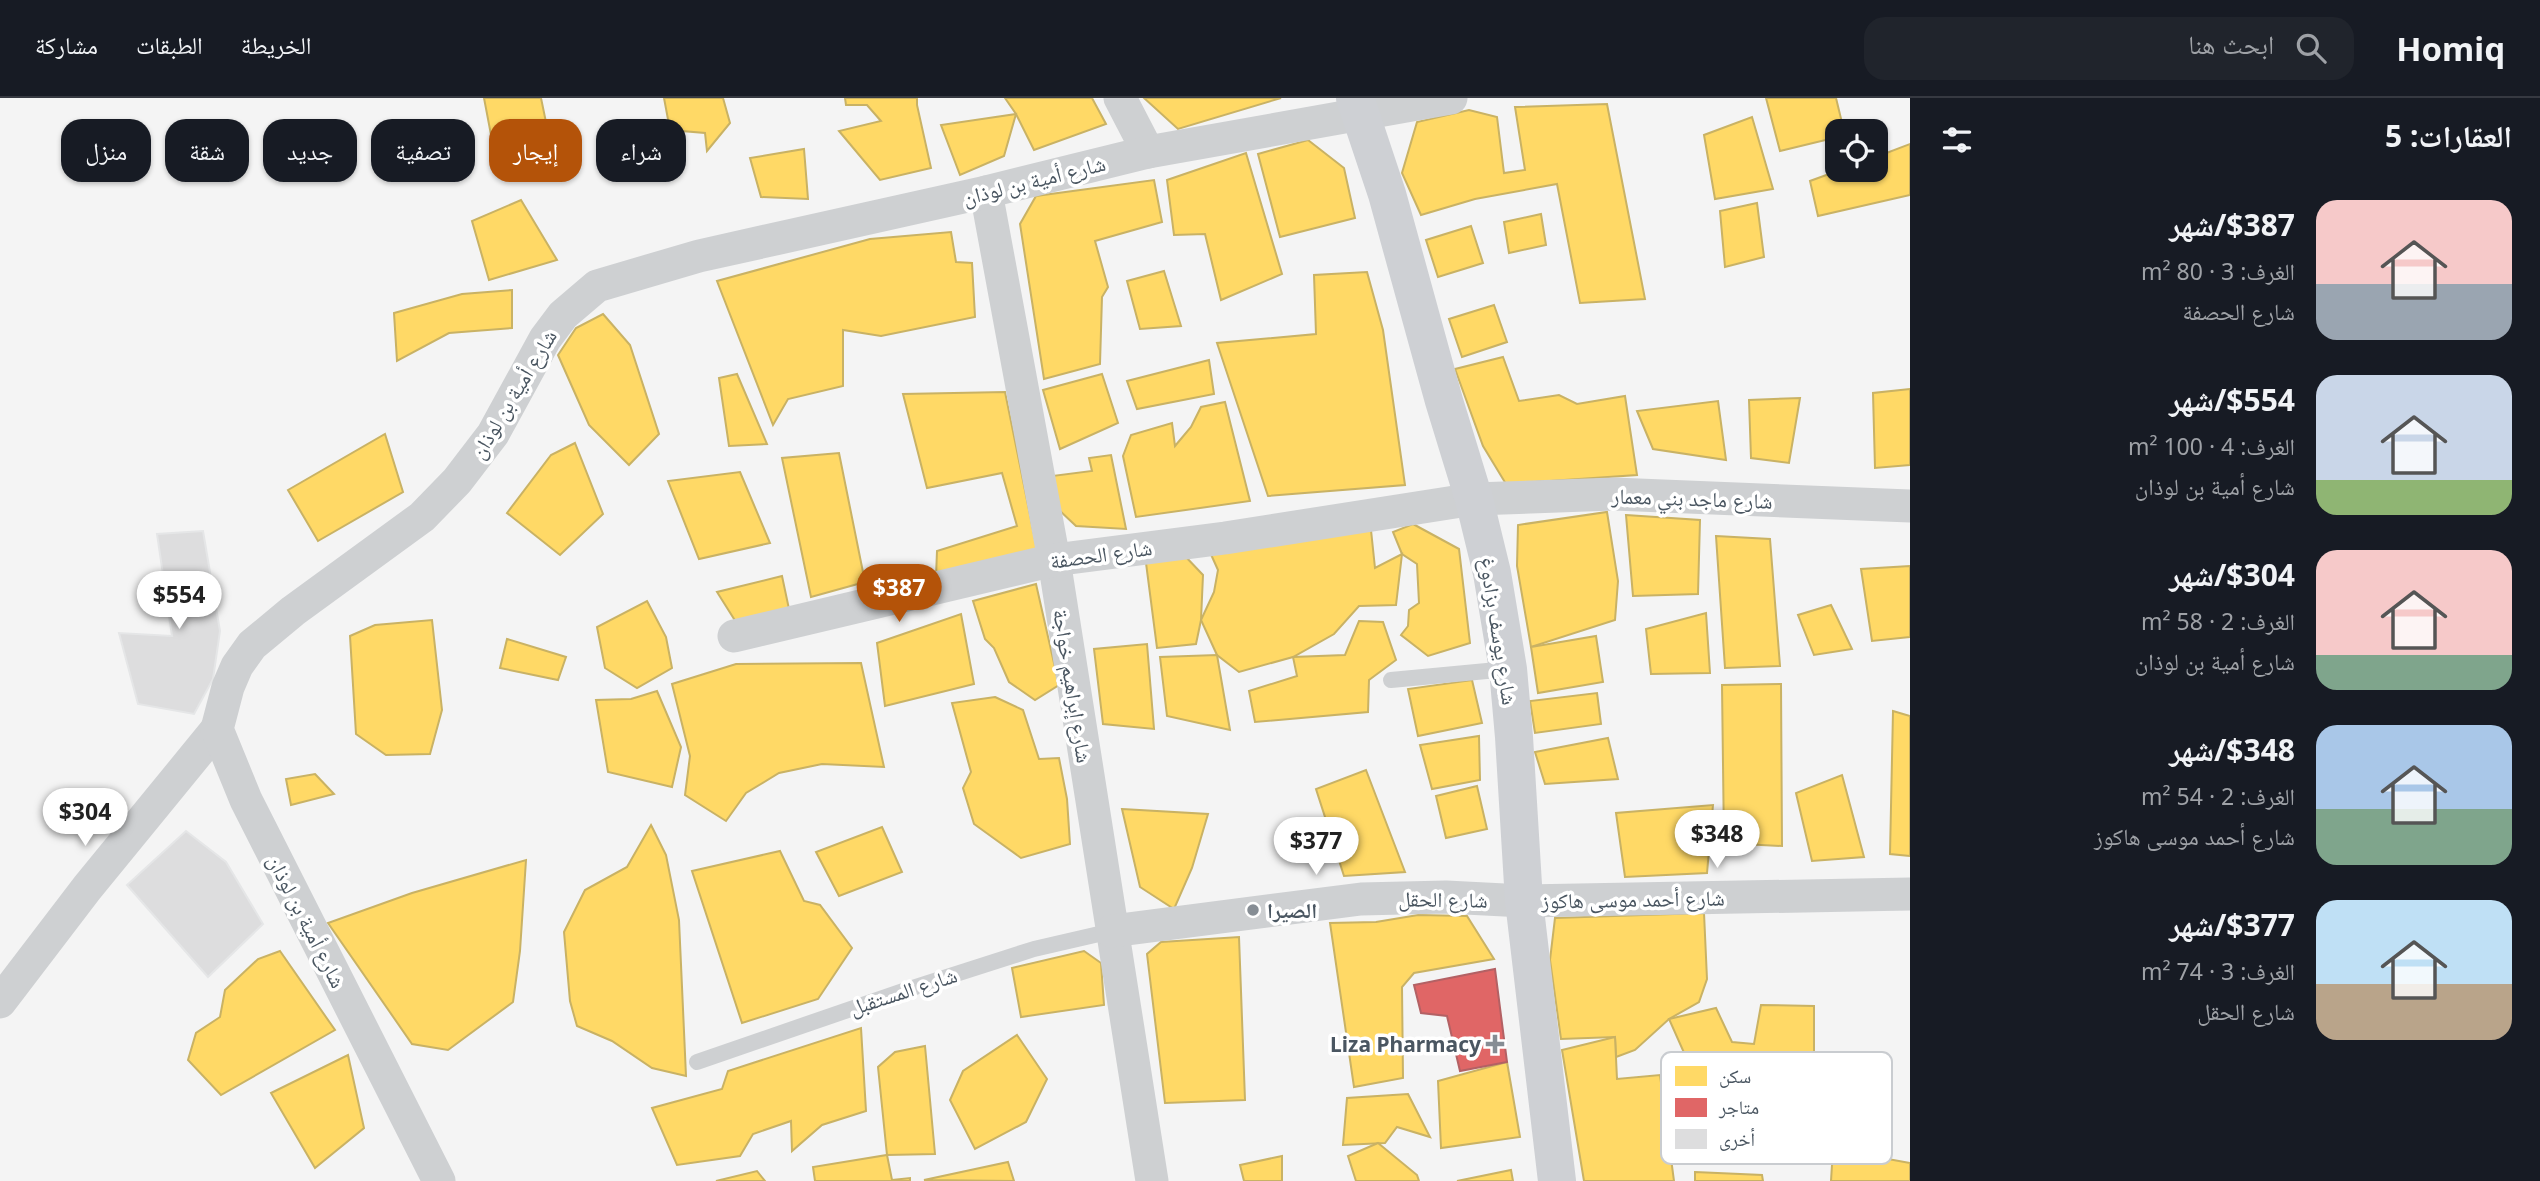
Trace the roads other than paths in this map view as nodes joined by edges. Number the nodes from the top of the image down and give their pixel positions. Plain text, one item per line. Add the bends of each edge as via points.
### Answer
1 (1121, 98) edge
2 (1451, 98) edge
3 (1357, 105) edge
4 (1148, 152) junction
5 (986, 192) junction
6 (1474, 499) junction
7 (1910, 506) edge
8 (1054, 560) junction
9 (734, 636) dead end
10 (1508, 669) junction
11 (1391, 680) dead end
12 (217, 729) junction
13 (1910, 894) edge
14 (1524, 901) junction
15 (1112, 930) junction
16 (0, 1002) edge
17 (697, 1062) dead end
18 (439, 1181) edge
19 (1152, 1181) edge
20 (1557, 1181) edge

1 - 4 street
2 - 3 street, شارع أمية بن لوذان
3 - 4 street, شارع أمية بن لوذان
3 - 6 main road, شارع يوسف بزادوغ
4 - 5 street, شارع أمية بن لوذان
5 - 8 street, شارع إبراهيم خواجة
5 - 12 street, شارع أمية بن لوذان via 699,256 597,286 563,315 545,339 493,434 457,481 422,517 252,645 228,687
6 - 7 street, شارع ماجد بني معمار via 1614,494
6 - 8 street, شارع الحصفة
6 - 10 main road, شارع يوسف بزادوغ
8 - 9 street, شارع الحصفة
8 - 15 street, شارع إبراهيم خواجة
10 - 11 lane
10 - 14 main road, شارع يوسف بزادوغ
12 - 16 street
12 - 18 street, شارع أمية بن لوذان via 246,800
13 - 14 street, شارع أحمد موسى هاكوز
14 - 15 street, شارع الحقل via 1361,899
14 - 20 main road, شارع يوسف بزادوغ
15 - 17 lane, شارع المستقبل via 1034,949
15 - 19 street, شارع إبراهيم خواجة

